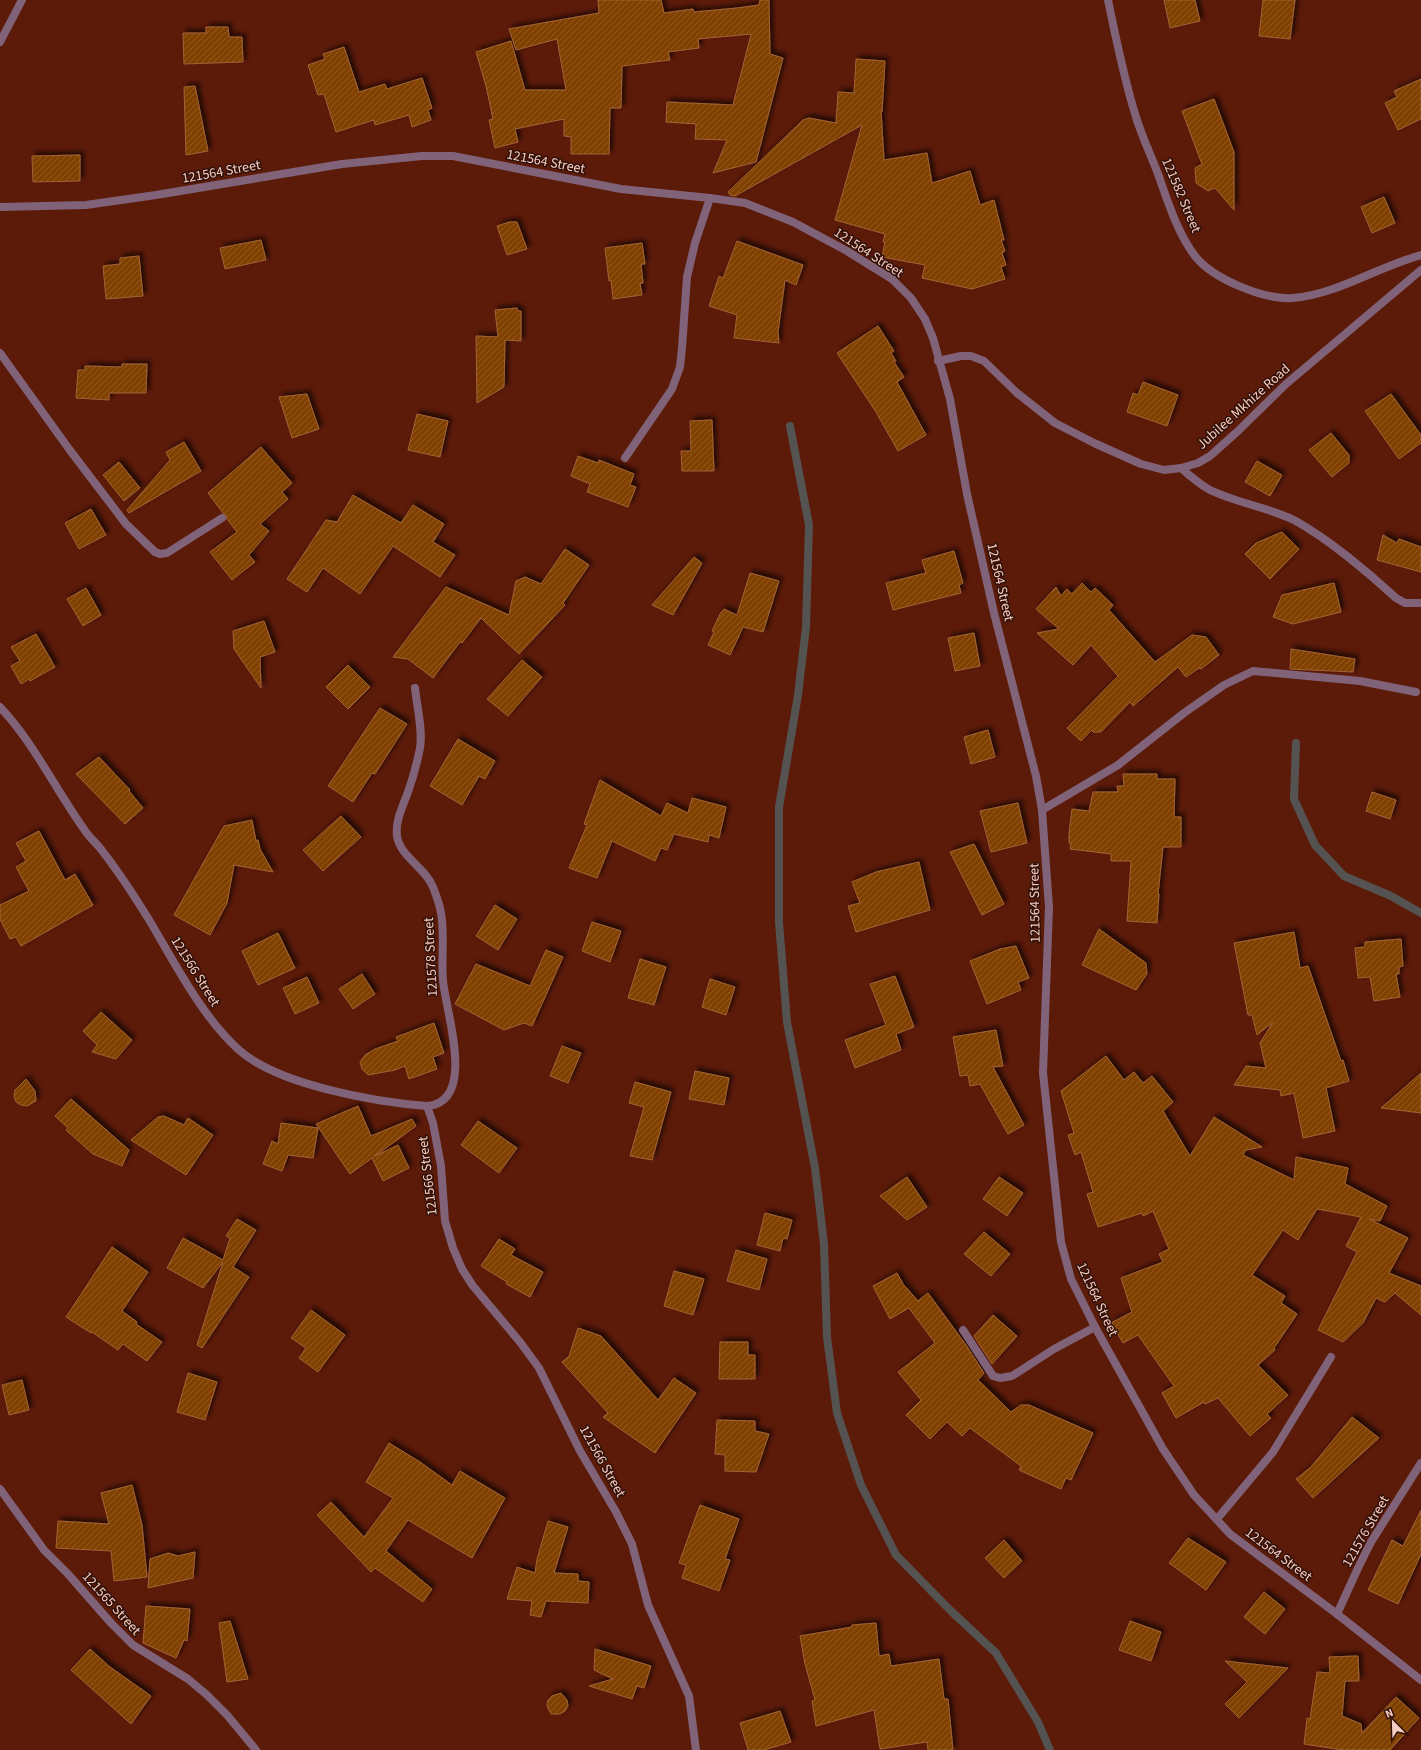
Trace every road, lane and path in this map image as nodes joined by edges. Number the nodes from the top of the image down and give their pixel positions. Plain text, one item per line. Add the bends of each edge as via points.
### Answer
1 (22, 0) edge
2 (1108, 0) edge
3 (0, 42) edge
4 (710, 198) junction
5 (0, 208) edge
6 (1421, 255) edge
7 (1421, 270) edge
8 (0, 353) edge
9 (938, 361) junction
10 (625, 458) dead end
11 (1181, 468) junction
12 (222, 518) dead end
13 (1421, 603) edge
14 (415, 688) dead end
15 (1416, 692) dead end
16 (0, 707) edge
17 (1042, 810) junction
18 (427, 1106) junction
19 (1095, 1327) junction
20 (963, 1330) dead end
21 (1331, 1357) dead end
22 (1421, 1463) edge
23 (0, 1489) edge
24 (1217, 1519) junction
25 (1337, 1614) junction
26 (1421, 1680) edge
27 (256, 1750) edge
28 (696, 1750) edge

1 - 3 street
2 - 6 street, 121582 Street via 1136,118 1174,218 1195,256 1211,271 1263,294 1290,298 1319,294
4 - 5 street, 121564 Street via 621,189 461,158 428,156 342,164 156,196 86,205
4 - 9 street, 121564 Street via 745,204 792,222 847,250 892,280 911,298 925,319 933,338
4 - 10 street via 687,277 680,367 672,389
7 - 11 street, Jubilee Mkhize Road via 1286,384 1210,456
8 - 12 street via 126,524 149,548 160,554 167,553
9 - 11 street, Jubilee Mkhize Road via 971,356 984,361 1017,393 1055,423 1141,464 1164,470
9 - 17 street, 121564 Street via 950,400 967,494 994,613 1036,776
11 - 13 street via 1211,490 1269,509 1294,521 1326,541 1396,598 1404,603
14 - 18 street, 121578 Street via 421,735 420,748 409,791 396,825 397,837 402,847 430,880 441,913 443,981 456,1061 450,1091 436,1105
15 - 17 street via 1360,681 1253,671 1224,685 1178,717 1118,765
16 - 18 street, 121566 Street via 42,761 86,833 120,875 205,1011 240,1051 265,1067 293,1079 363,1098
17 - 19 street, 121564 Street via 1049,907 1043,1073 1053,1179 1061,1242 1071,1279
18 - 28 street, 121566 Street via 441,1166 445,1221 453,1248 473,1286 539,1368 580,1451 632,1544 648,1605 689,1696
19 - 20 street via 1012,1376 1000,1378 993,1376
19 - 24 street, 121564 Street via 1163,1449 1194,1495
21 - 24 street via 1273,1452
22 - 25 street, 121576 Street via 1371,1542
23 - 27 street, 121565 Street via 44,1550 133,1645 188,1679 207,1695
24 - 25 street, 121564 Street via 1236,1538
25 - 26 street, 121564 Street

